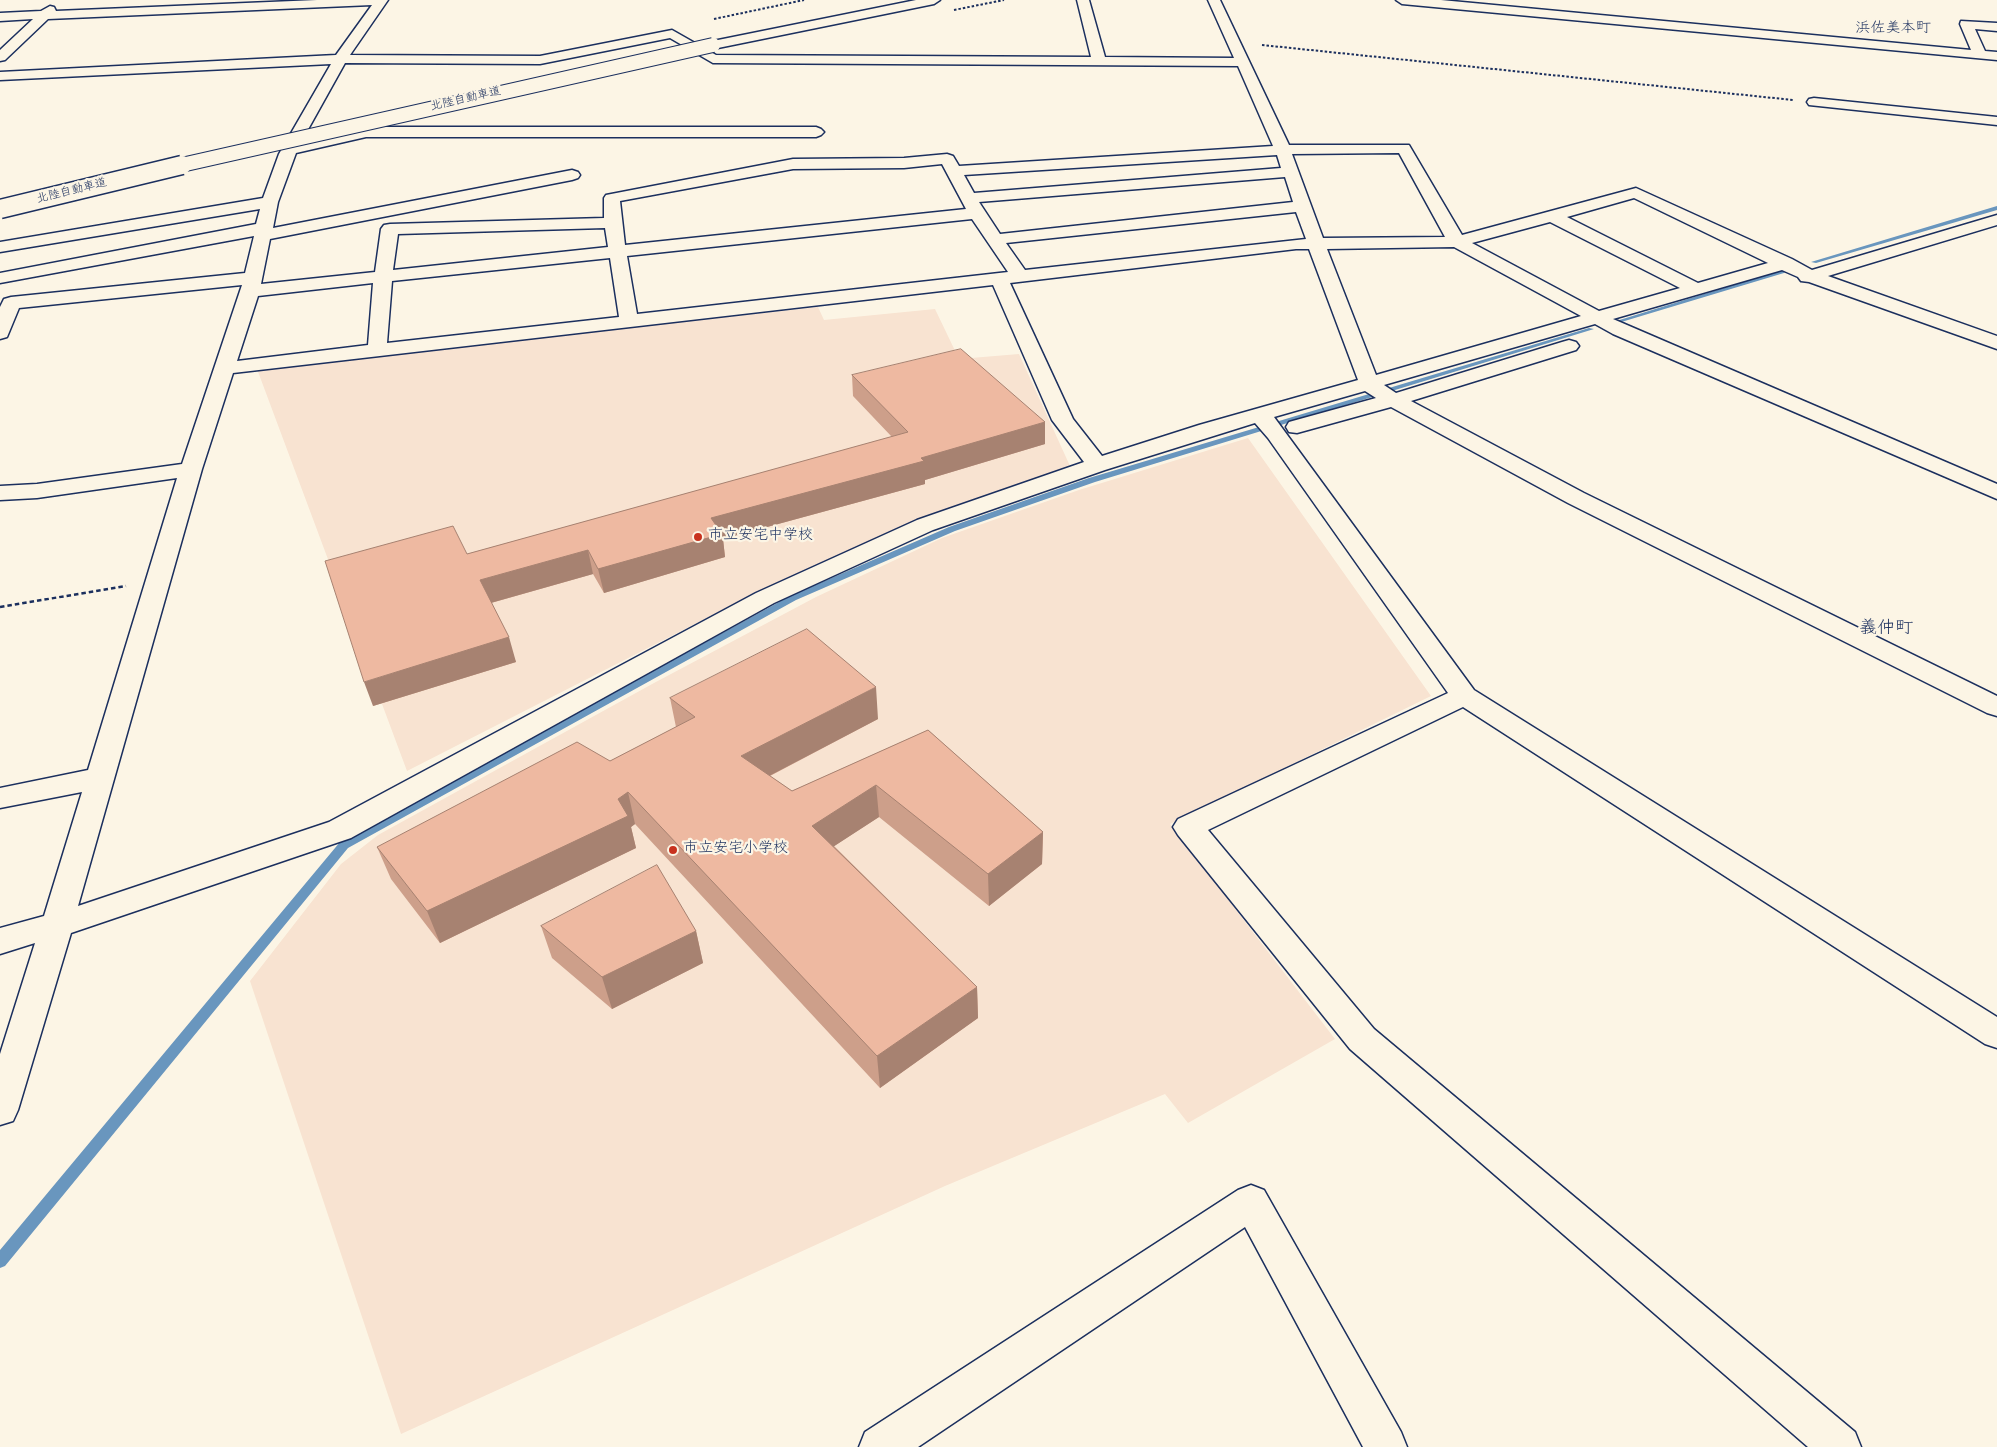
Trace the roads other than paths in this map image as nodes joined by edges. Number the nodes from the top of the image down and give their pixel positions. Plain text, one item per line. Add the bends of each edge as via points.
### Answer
1 (62, 0) edge
2 (382, 0) edge
3 (887, 0) edge
4 (934, 0) edge
5 (1082, 0) edge
6 (1214, 0) edge
7 (1402, 0) edge
8 (44, 15) junction
9 (0, 16) edge
10 (1997, 26) edge
11 (708, 41) junction
12 (1980, 54) junction
13 (1997, 56) edge
14 (0, 57) edge
15 (340, 59) junction
16 (1099, 61) junction
17 (1243, 62) junction
18 (0, 76) edge
19 (1814, 102) road end
20 (1997, 120) edge
21 (816, 132) dead end
22 (291, 148) junction
23 (1283, 150) junction
24 (1072, 163) junction
25 (955, 171) junction
26 (1290, 172) junction
27 (572, 175) dead end
28 (1092, 188) junction
29 (0, 195) edge
30 (270, 202) junction
31 (974, 206) junction
32 (1302, 206) junction
33 (0, 209) edge
34 (1552, 216) junction
35 (1996, 221) edge
36 (613, 223) junction
37 (1120, 225) junction
38 (263, 231) junction
39 (996, 239) junction
40 (1457, 242) junction
41 (1315, 244) junction
42 (0, 247) edge
43 (617, 252) junction
44 (1148, 261) junction
45 (1786, 263) junction
46 (383, 276) junction
47 (1020, 276) junction
48 (1810, 276) junction
49 (0, 278) edge
50 (999, 278) junction
51 (251, 284) junction
52 (1782, 284) dead end
53 (1697, 289) junction
54 (1596, 318) junction
55 (629, 321) junction
56 (1648, 322) dead end
57 (1620, 330) junction
58 (0, 332) edge
59 (1997, 343) edge
60 (377, 350) junction
61 (224, 368) junction
62 (1370, 385) junction
63 (1393, 400) junction
64 (1278, 425) junction
65 (1096, 465) junction
66 (191, 469) junction
67 (1997, 492) edge
68 (0, 493) edge
69 (1464, 696) junction
70 (1997, 707) edge
71 (100, 778) junction
72 (0, 798) edge
73 (57, 925) junction
74 (0, 941) edge
75 (1997, 1034) edge
76 (0, 1110) edge
77 (880, 1447) edge
78 (1386, 1447) edge
79 (1840, 1447) edge

1 - 8 main road
2 - 8 main road
2 - 15 main road
3 - 11 main road, 北陸自動車道
4 - 11 main road, 北陸自動車道
5 - 16 main road
6 - 17 main road
7 - 12 main road
8 - 9 main road
8 - 14 main road
10 - 12 main road via 1966,24
11 - 29 main road, 北陸自動車道 via 398,103
11 - 33 main road, 北陸自動車道, bridge
12 - 13 main road
15 - 16 main road via 540,60 672,34 713,59
15 - 18 main road
15 - 22 main road
16 - 17 main road
17 - 23 main road
19 - 20 main road
21 - 22 main road via 366,132
22 - 30 main road
23 - 24 main road
23 - 26 main road
23 - 40 main road via 1404,148
24 - 25 main road
24 - 28 main road
25 - 31 main road
25 - 36 main road via 947,159 904,163 793,164 612,198
26 - 28 main road
26 - 32 main road
27 - 38 main road
28 - 31 main road
28 - 37 main road
30 - 38 main road
30 - 42 main road
31 - 39 main road
31 - 43 main road
32 - 37 main road
32 - 41 main road
34 - 40 main road
34 - 45 main road via 1636,193
34 - 53 main road
35 - 48 main road
36 - 43 main road
36 - 46 main road via 390,229
37 - 39 main road
37 - 44 main road
38 - 49 main road
38 - 51 main road
39 - 47 main road
40 - 41 main road
40 - 54 main road
41 - 44 main road
41 - 62 main road
43 - 46 main road
43 - 55 main road
44 - 47 main road
45 - 48 main road
45 - 53 main road
46 - 51 main road
46 - 60 main road
47 - 50 main road
48 - 52 main road
48 - 59 main road
50 - 55 main road
50 - 65 main road via 1062,420
51 - 58 main road via 11,303
51 - 61 main road
53 - 54 main road
54 - 57 main road
54 - 62 main road
55 - 60 main road
56 - 57 main road
57 - 63 main road
57 - 67 main road
60 - 61 main road
61 - 66 main road
62 - 63 main road
62 - 64 main road
63 - 64 main road
63 - 70 main road via 1576,498
64 - 65 main road
64 - 69 main road
65 - 73 main road via 925,525 765,598 340,830
66 - 68 main road via 37,491
66 - 71 main road
69 - 75 main road
69 - 79 main road via 1188,827 1362,1039
71 - 72 main road
71 - 73 main road
73 - 74 main road
73 - 76 main road
77 - 78 main road via 1251,1202

